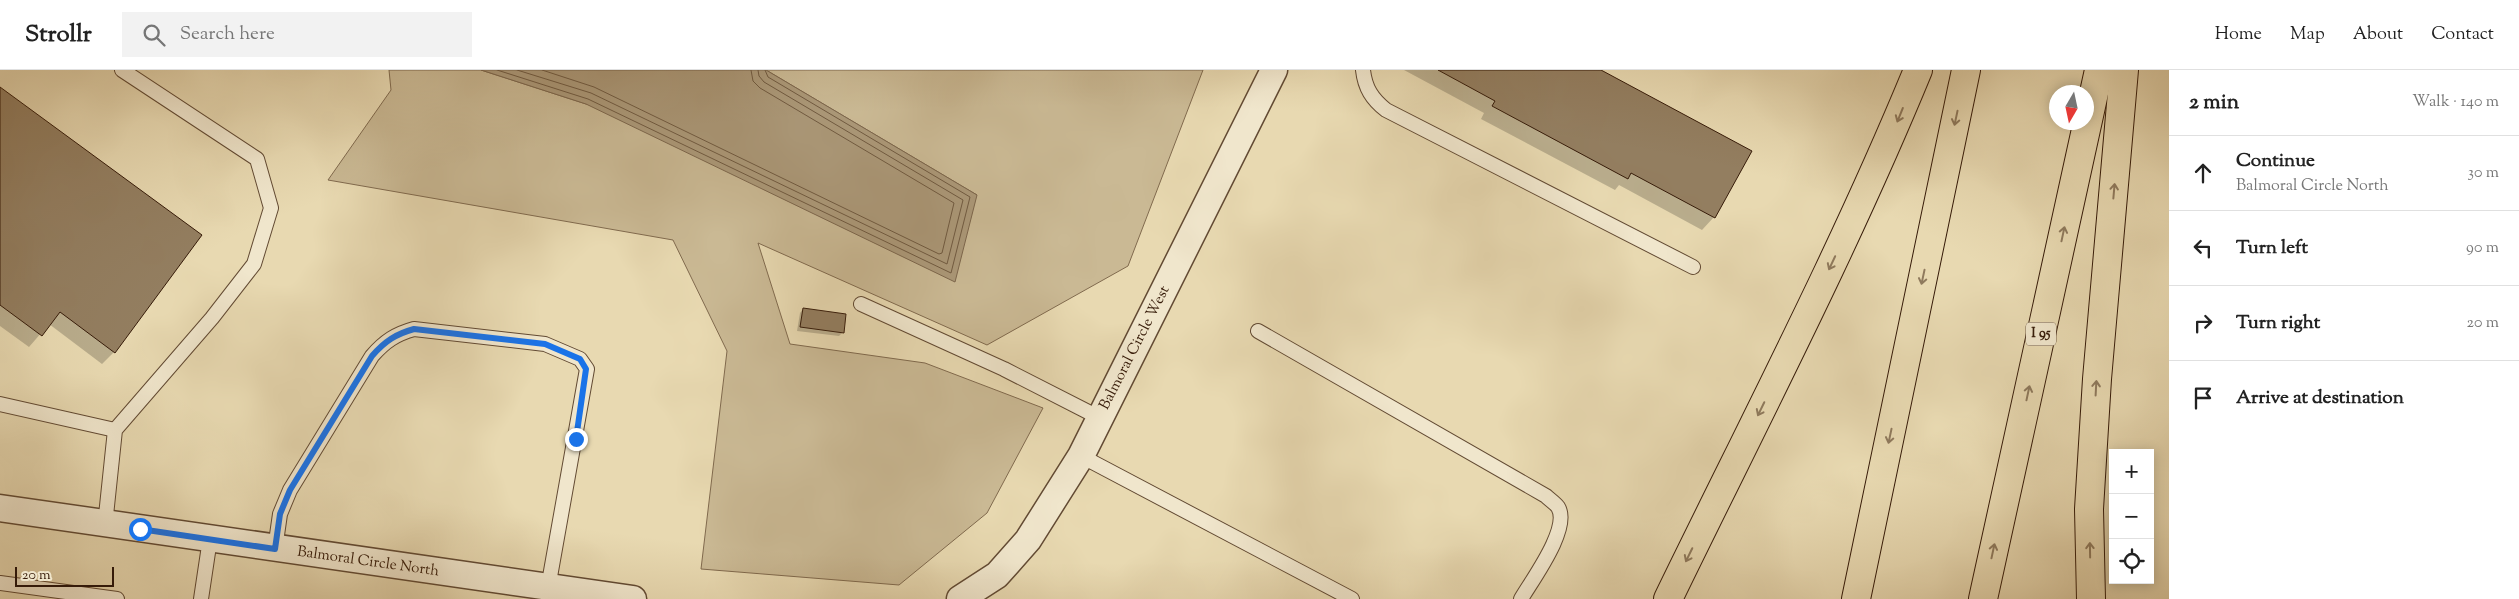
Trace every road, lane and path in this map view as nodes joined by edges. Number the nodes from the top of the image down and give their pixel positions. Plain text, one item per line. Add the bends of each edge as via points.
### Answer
1 (122, 70) edge
2 (1274, 70) edge
3 (1363, 70) edge
4 (1918, 70) edge
5 (1966, 70) edge
6 (2099, 70) edge
7 (2124, 70) edge
8 (1693, 267) dead end
9 (861, 304) dead end
10 (1258, 331) dead end
11 (0, 404) edge
12 (1100, 418) junction
13 (115, 430) junction
14 (1080, 456) junction
15 (7, 510) edge
16 (105, 525) junction
17 (210, 539) junction
18 (275, 549) junction
19 (0, 582) edge
20 (548, 588) junction
21 (580, 595) edge
22 (117, 599) edge
23 (201, 599) edge
24 (633, 599) edge
25 (960, 599) edge
26 (1352, 599) edge
27 (1521, 599) edge
28 (1668, 599) edge
29 (1856, 599) edge
30 (1983, 599) edge
31 (2091, 599) edge

1 - 13 lane via 257,159 271,208 254,264
2 - 12 street, Balmoral Circle West
3 - 8 lane via 1373,100 1386,110
4 -> 28 highway via 1895,127 1807,315
5 -> 29 highway
30 -> 6 highway, I 95
31 -> 7 highway via 2089,509
9 - 12 lane via 1004,369
10 - 27 lane via 1546,496 1558,507 1560,523 1554,542
11 - 13 lane
12 - 14 street, Balmoral Circle West
13 - 16 lane
14 - 25 street, Balmoral Circle West via 1028,540 997,575
14 - 26 lane
15 - 16 street, Balmoral Circle North
16 - 17 street, Balmoral Circle North
17 - 18 street, Balmoral Circle North
17 - 23 lane
18 - 20 street, Balmoral Circle North
18 - 20 lane via 280,514 290,490 372,356 384,342 414,329 545,344 580,359 586,369
19 - 22 lane
20 - 21 street, Balmoral Circle North
21 - 24 street, Balmoral Circle North

